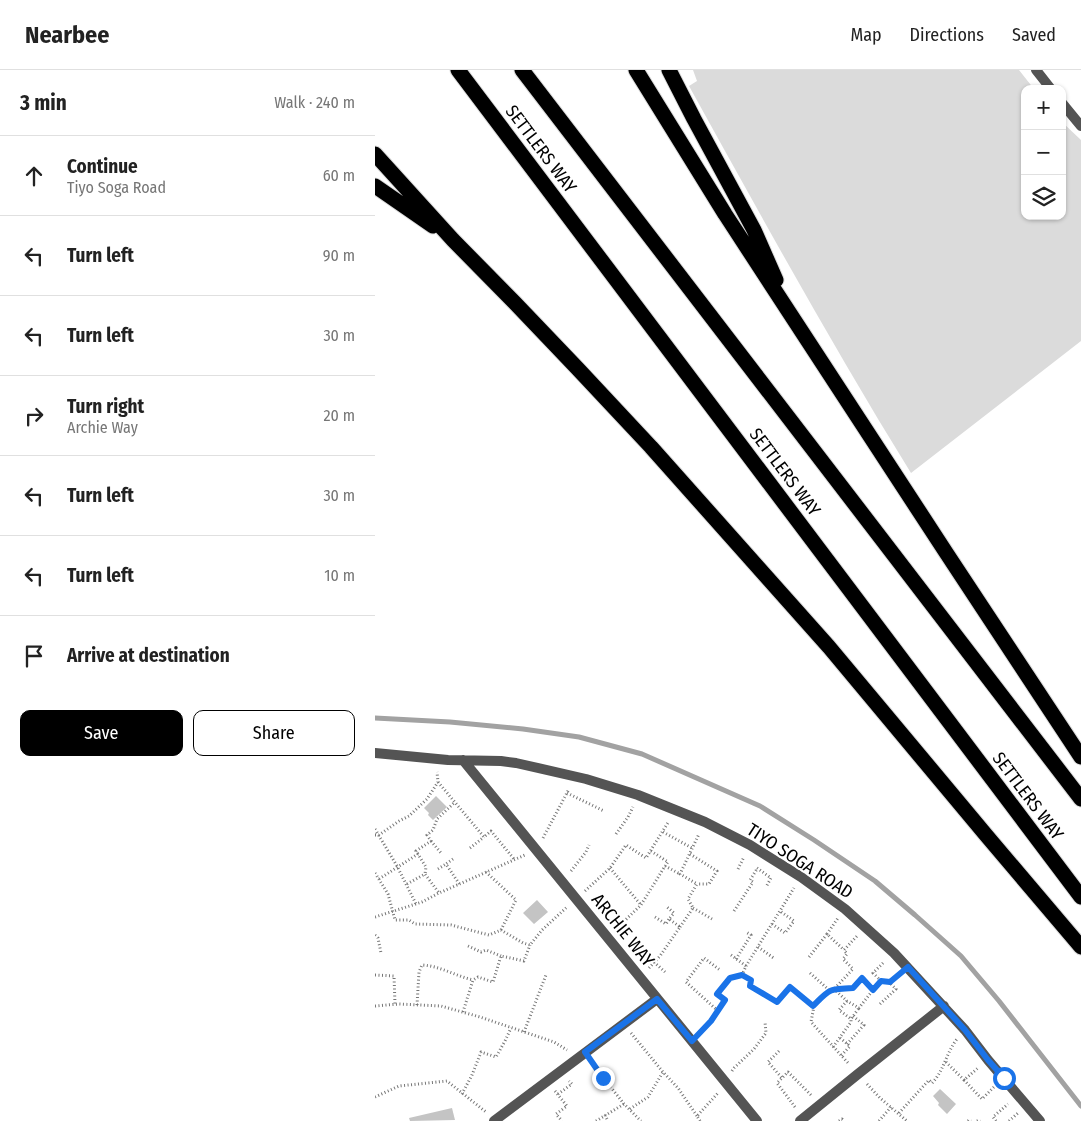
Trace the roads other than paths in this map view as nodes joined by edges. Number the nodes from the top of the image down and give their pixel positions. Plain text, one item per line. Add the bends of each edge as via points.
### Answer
1 (458, 70) edge
2 (522, 70) edge
3 (636, 70) edge
4 (669, 70) edge
5 (1036, 70) edge
6 (1048, 85) edge
7 (1066, 108) edge
8 (1081, 126) edge
9 (375, 154) edge
10 (375, 186) edge
11 (453, 240) junction
12 (796, 324) junction
13 (375, 753) edge
14 (1081, 757) edge
15 (463, 760) junction
16 (1081, 799) edge
17 (1081, 897) edge
18 (1081, 947) edge
19 (657, 999) junction
20 (944, 1006) junction
21 (496, 1120) edge
22 (802, 1120) edge
23 (757, 1121) edge
24 (1040, 1121) edge

1 - 17 highway, SETTLERS WAY
2 - 16 highway, SETTLERS WAY
3 - 12 highway
4 - 12 highway via 754,230
5 - 6 street
7 - 8 street
9 - 11 highway
10 - 11 highway
11 - 18 highway via 585,376 829,647
12 - 14 highway
13 - 15 street, TIYO SOGA ROAD
15 - 19 street, ARCHIE WAY
15 - 20 street, TIYO SOGA ROAD via 516,763 638,794 750,845 845,909 894,953
19 - 21 street
19 - 23 street, ARCHIE WAY
20 - 22 street
20 - 24 street, TIYO SOGA ROAD

